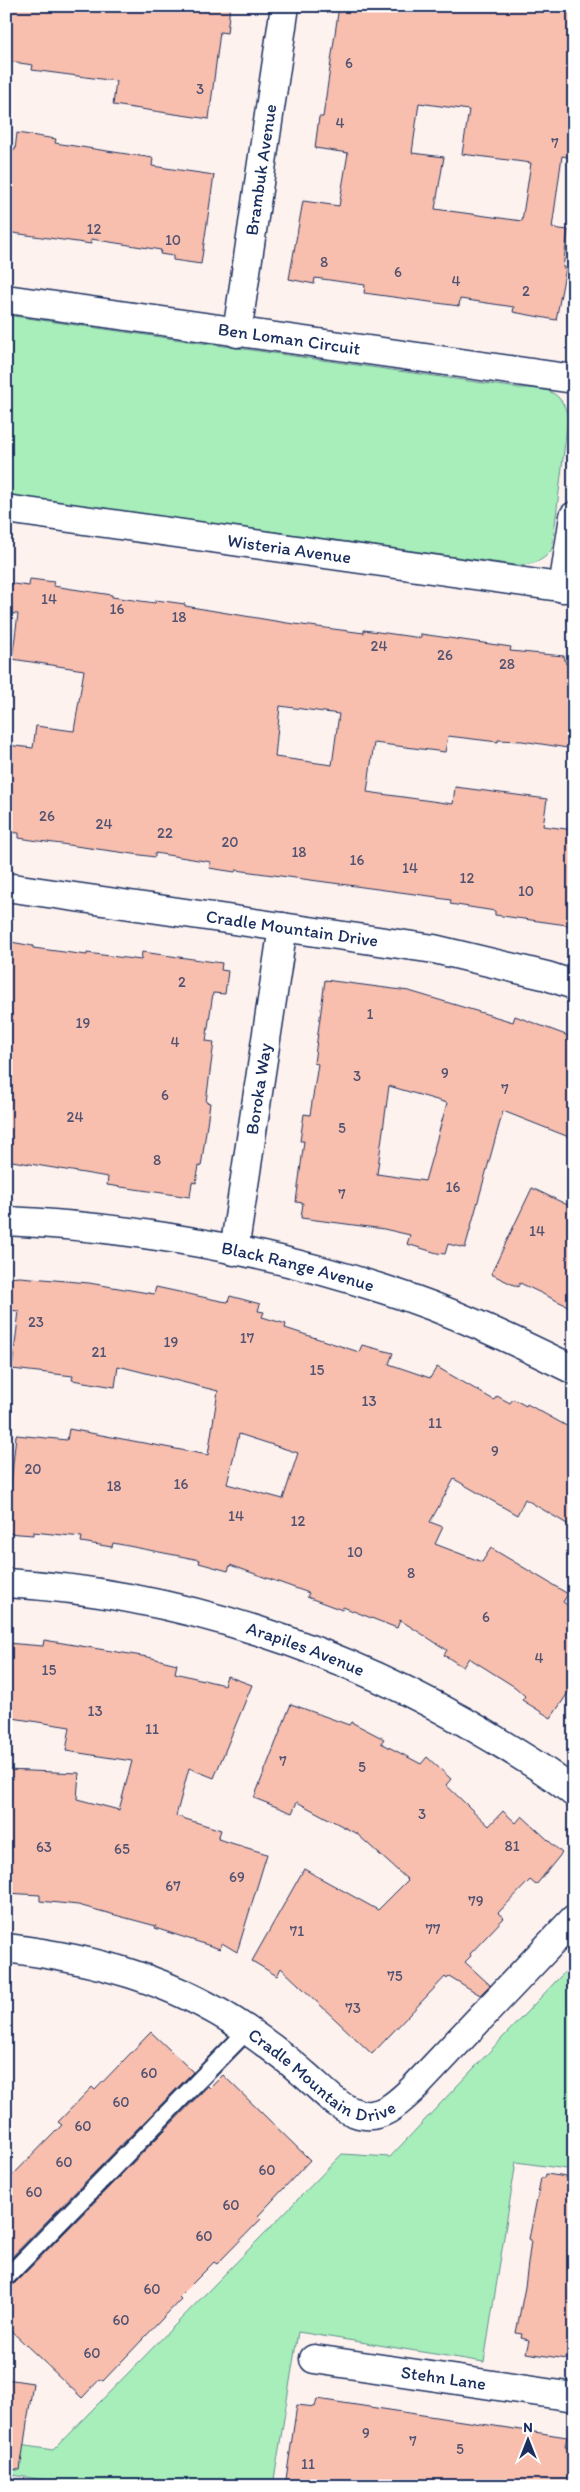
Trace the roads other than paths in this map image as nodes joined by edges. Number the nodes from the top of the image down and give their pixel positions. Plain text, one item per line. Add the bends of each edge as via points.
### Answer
1 (285, 6) edge
2 (6, 299) edge
3 (237, 333) junction
4 (574, 379) edge
5 (6, 509) edge
6 (574, 516) edge
7 (568, 588) edge
8 (6, 887) edge
9 (283, 927) junction
10 (574, 985) edge
11 (6, 1221) edge
12 (234, 1251) junction
13 (574, 1370) edge
14 (6, 1583) edge
15 (574, 1793) edge
16 (574, 1919) edge
17 (6, 1948) edge
18 (248, 2030) junction
19 (6, 2278) edge
20 (314, 2359) dead end
21 (574, 2397) edge

1 - 3 street, Brambuk Avenue
2 - 3 street, Ben Loman Circuit
3 - 4 street, Ben Loman Circuit
5 - 7 street, Wisteria Avenue
6 - 7 street
8 - 9 street, Cradle Mountain Drive
9 - 10 street, Cradle Mountain Drive via 434,949
9 - 12 street, Boroka Way
11 - 12 street, Black Range Avenue via 162,1236
12 - 13 street, Black Range Avenue via 317,1269 387,1290 471,1323
14 - 15 street, Arapiles Avenue via 87,1592 201,1614 321,1653 403,1689 462,1720
16 - 18 street, Cradle Mountain Drive via 414,2088 395,2106 382,2112 360,2114 349,2110
17 - 18 street, Cradle Mountain Drive via 62,1955 114,1967 204,2003
18 - 19 lane
20 - 21 street, Stehn Lane

